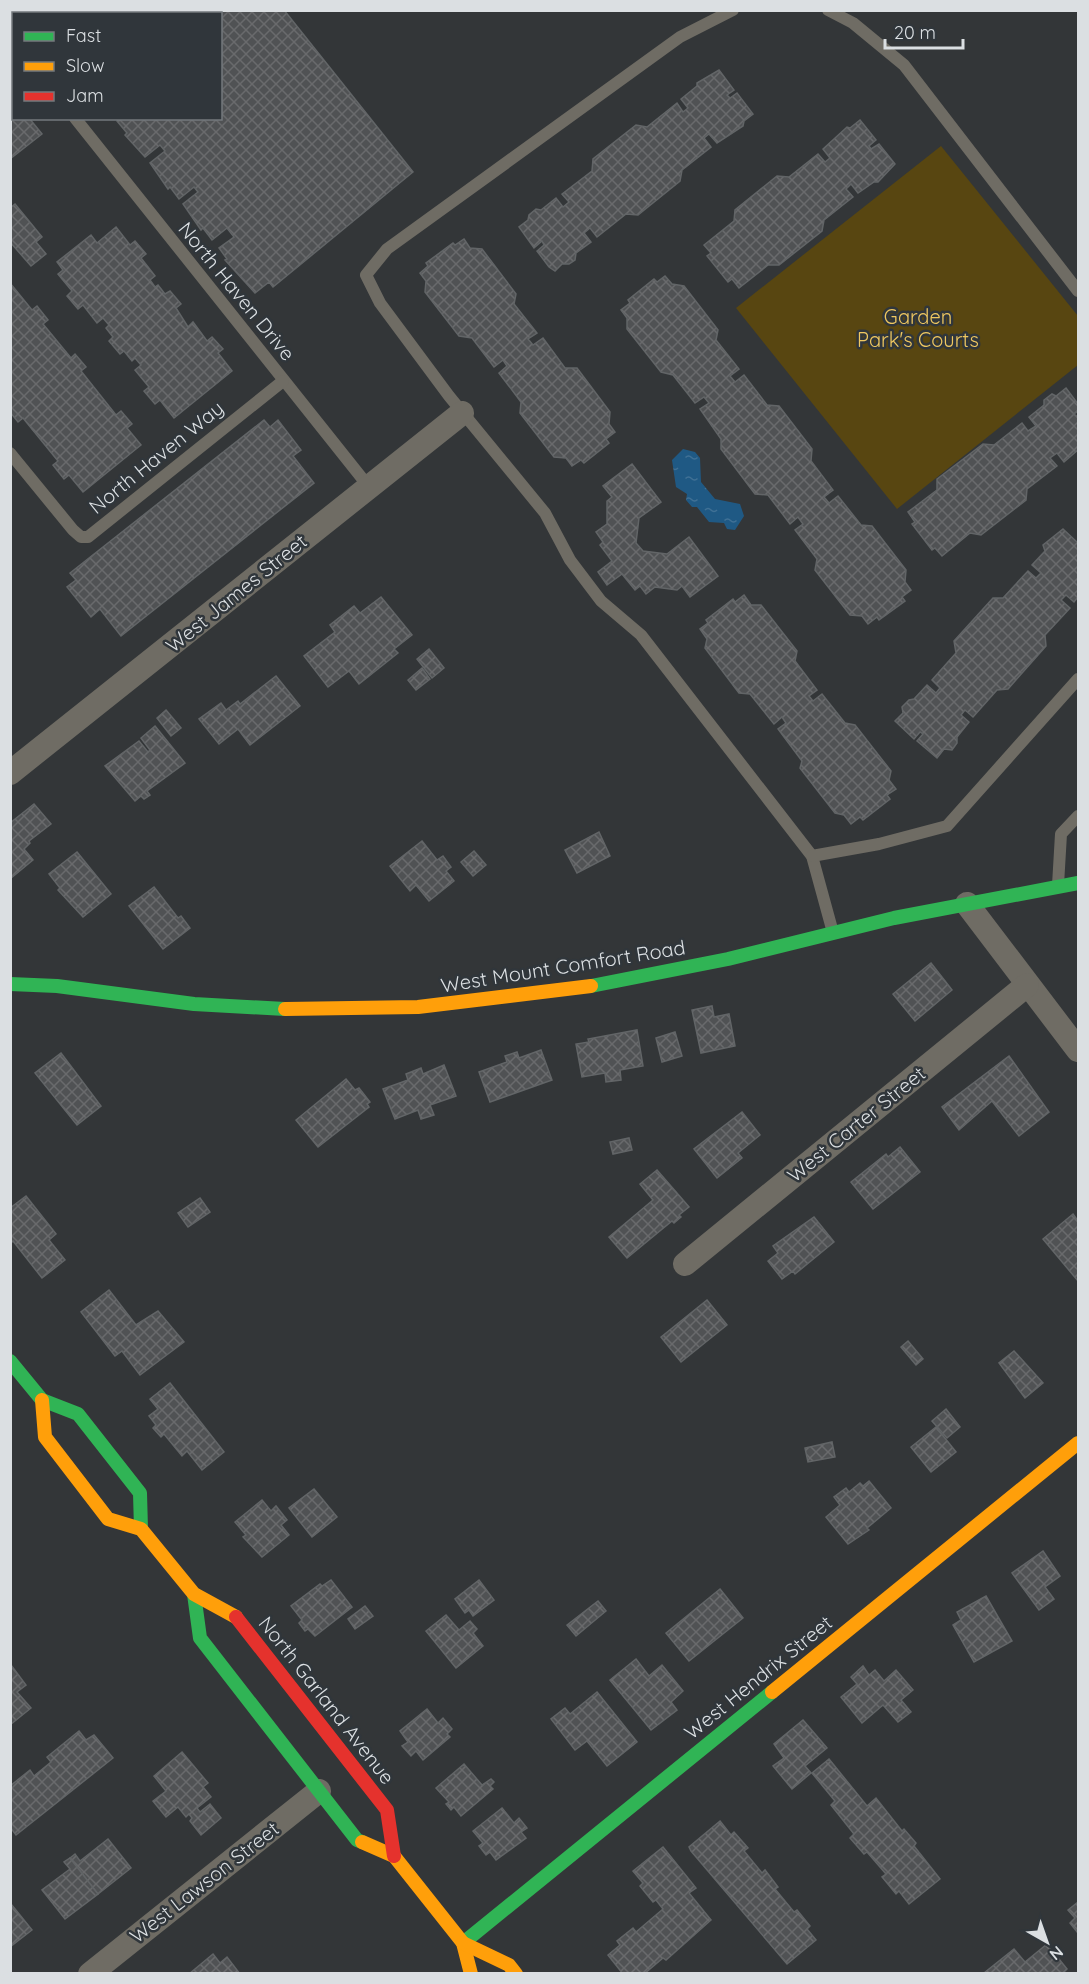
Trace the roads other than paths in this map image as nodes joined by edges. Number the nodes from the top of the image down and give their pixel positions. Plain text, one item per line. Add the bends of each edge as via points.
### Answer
1 (733, 10) edge
2 (828, 10) edge
3 (77, 120) edge
4 (1078, 291) edge
5 (284, 381) junction
6 (462, 413) junction
7 (10, 453) edge
8 (369, 487) junction
9 (1078, 679) edge
10 (10, 773) edge
11 (1078, 816) edge
12 (812, 856) junction
13 (1078, 883) edge
14 (1058, 886) junction
15 (967, 904) junction
16 (833, 931) junction
17 (10, 984) edge
18 (1027, 985) junction
19 (1078, 1050) edge
20 (685, 1264) dead end
21 (10, 1361) edge
22 (42, 1400) junction
23 (1078, 1443) edge
24 (141, 1529) junction
25 (194, 1594) junction
26 (319, 1791) junction
27 (394, 1856) junction
28 (464, 1943) junction
29 (90, 1974) edge
30 (471, 1974) edge
31 (516, 1974) edge

1 - 6 lane via 680,37 642,64 387,249 366,275 380,303
2 - 4 lane via 853,23 904,65
3 - 5 lane, North Haven Drive
5 - 7 lane, North Haven Way via 88,537 73,530
5 - 8 lane, North Haven Drive
6 - 8 street, West James Street
6 - 12 lane via 545,513 570,560 601,601 641,635
8 - 10 street, West James Street
9 - 12 lane via 947,826
11 - 14 lane via 1061,834
12 - 16 lane
13 - 14 street, West Mount Comfort Road
14 - 15 street, West Mount Comfort Road
15 - 16 street, West Mount Comfort Road
15 - 18 street
16 - 17 street, West Mount Comfort Road via 727,959 618,981 494,1000 408,1007 311,1010 209,1006 36,982
18 - 19 street
18 - 20 street, West Carter Street
21 - 22 street
22 - 24 street via 45,1437 94,1501 108,1519
22 - 24 street via 78,1414 140,1493
23 - 28 street, West Hendrix Street
24 - 25 street, North Garland Avenue
25 - 26 street via 200,1638
25 - 27 street, North Garland Avenue via 235,1615 387,1810
26 - 27 street via 357,1840
26 - 29 street, West Lawson Street
27 - 28 street
28 - 30 street
28 - 31 street via 509,1965

